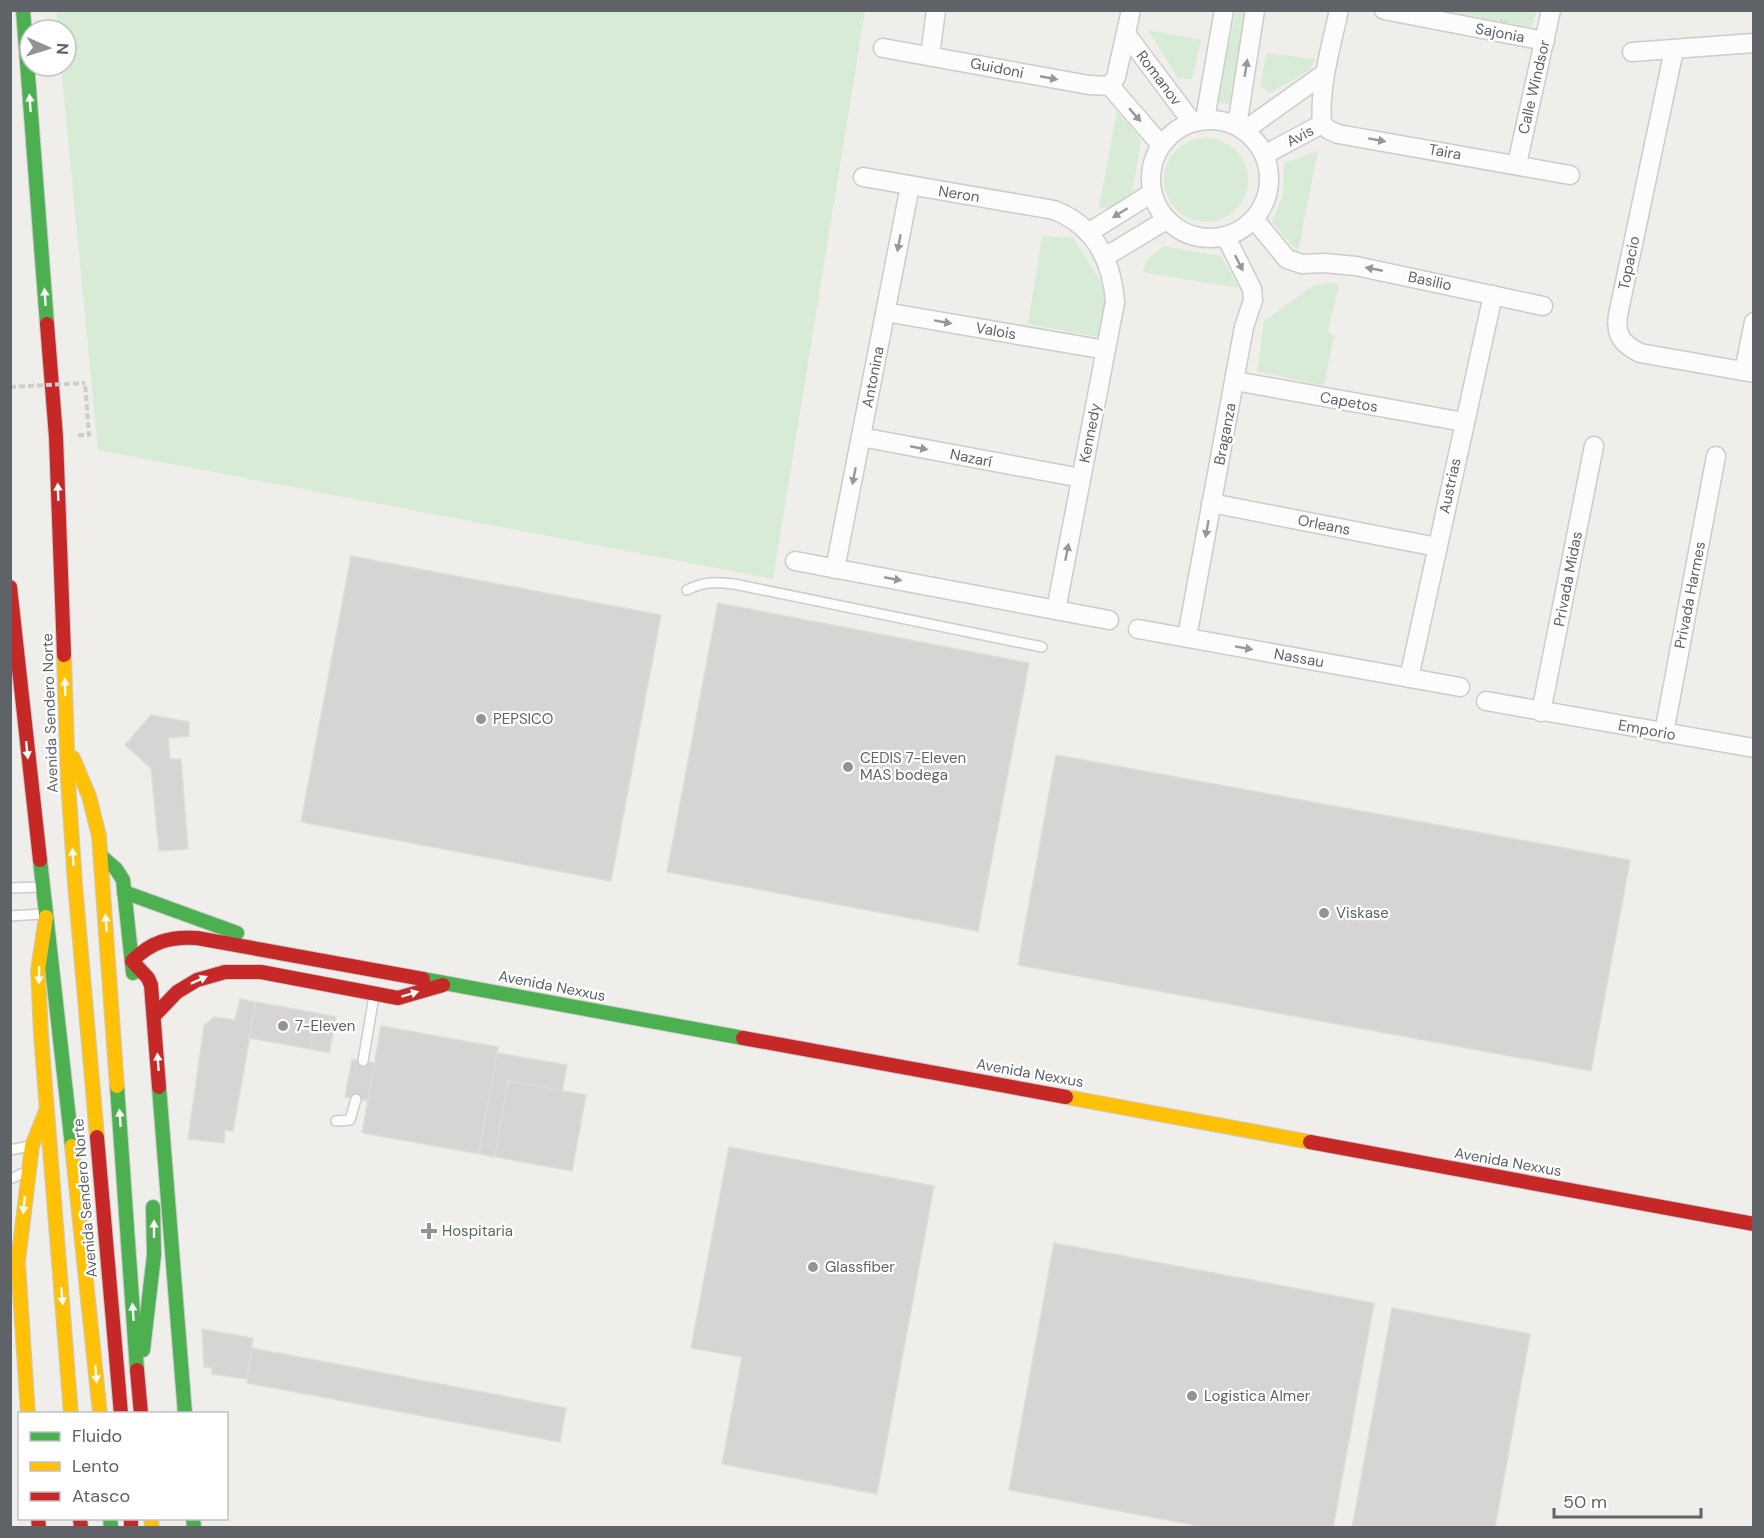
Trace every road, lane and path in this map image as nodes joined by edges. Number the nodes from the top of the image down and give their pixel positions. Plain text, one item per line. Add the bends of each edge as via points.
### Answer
1 (23, 10) edge
2 (936, 10) edge
3 (1131, 10) edge
4 (1224, 10) edge
5 (1255, 10) edge
6 (1339, 10) edge
7 (1384, 10) edge
8 (1551, 10) edge
9 (1126, 34) junction
10 (1545, 41) junction
11 (1754, 43) edge
12 (883, 48) dead end
13 (1674, 50) junction
14 (1632, 52) dead end
15 (930, 56) junction
16 (1325, 73) junction
17 (1110, 86) junction
18 (1198, 121) junction
19 (1322, 124) junction
20 (1241, 128) junction
21 (1161, 145) junction
22 (1264, 155) junction
23 (1517, 164) junction
24 (1570, 175) dead end
25 (863, 177) dead end
26 (910, 186) junction
27 (1152, 193) junction
28 (1054, 210) joint
29 (1254, 219) junction
30 (1166, 220) junction
31 (1088, 233) junction
32 (1226, 237) junction
33 (1105, 257) junction
34 (1493, 295) junction
35 (1543, 306) dead end
36 (885, 312) junction
37 (1754, 322) edge
38 (1106, 350) junction
39 (1749, 372) edge
40 (1235, 381) junction
41 (10, 387) edge
42 (1464, 422) junction
43 (56, 437) junction
44 (861, 437) junction
45 (1594, 446) dead end
46 (1716, 456) dead end
47 (1082, 478) junction
48 (1211, 503) junction
49 (1437, 547) junction
50 (795, 561) dead end
51 (835, 568) junction
52 (10, 587) edge
53 (687, 590) dead end
54 (11, 603) edge
55 (1056, 610) junction
56 (1109, 620) dead end
57 (1138, 629) dead end
58 (1187, 637) junction
59 (1042, 647) dead end
60 (13, 651) edge
61 (1409, 678) junction
62 (1460, 687) dead end
63 (1486, 701) dead end
64 (1541, 712) junction
65 (1664, 733) junction
66 (67, 745) junction
67 (1754, 748) edge
68 (101, 856) junction
69 (43, 887) junction
70 (10, 888) edge
71 (124, 892) junction
72 (46, 915) junction
73 (10, 916) edge
74 (300, 956) junction
75 (132, 961) junction
76 (378, 970) junction
77 (134, 983) dead end
78 (448, 983) junction
79 (375, 993) junction
80 (154, 1016) junction
81 (363, 1061) dead end
82 (356, 1099) dead end
83 (47, 1108) junction
84 (336, 1121) dead end
85 (50, 1141) junction
86 (32, 1146) junction
87 (10, 1150) edge
88 (40, 1169) junction
89 (10, 1179) edge
90 (152, 1195) dead end
91 (1754, 1224) edge
92 (137, 1370) junction
93 (28, 1412) edge
94 (71, 1412) edge
95 (100, 1412) edge
96 (121, 1412) edge
97 (141, 1412) edge
98 (185, 1412) edge

43 -> 1 main road, Avenida Sendero Norte
2 - 15 street
3 - 9 street
4 - 18 street
20 -> 5 street
6 - 16 street, Avis
7 - 10 street, Sajonia
8 - 10 street, Calle Windsor
9 - 17 street via 1116,77
9 - 18 street, Romanov
10 - 23 street, Calle Windsor
11 - 13 street
12 - 15 street, Guidoni
13 - 14 street
13 - 39 street, Topacio via 1618,315 1618,334 1628,348 1640,353
15 -> 17 street, Guidoni
16 - 19 street, Avis
16 - 20 street
17 -> 21 street
18 - 20 street via 1222,120
18 - 21 street via 1174,131
19 - 22 street, Avis
19 -> 23 street, Taira via 1338,134
20 - 22 street
21 - 27 street via 1152,168
22 - 29 street via 1269,189
23 - 24 street, Taira
25 - 26 street, Neron
26 - 28 street, Neron
26 -> 36 street, Antonina
27 - 30 street
27 -> 31 street
28 - 31 street, Kennedy via 1078,222
29 - 32 street
34 -> 29 street, Basilio via 1370,268 1302,264 1287,259
30 - 32 street via 1184,233 1204,239
30 - 33 street
31 - 33 street, Kennedy
32 -> 40 street, Braganza via 1252,289
33 - 38 street, Kennedy via 1112,272 1114,302
34 - 35 street, Basilio
34 - 42 street, Austrias
36 -> 38 street, Valois
36 - 44 street, Antonina
37 - 39 street
38 - 47 street, Kennedy
40 - 42 street, Capetos
40 - 48 street, Braganza
41 - 43 path, bridge via 85,383 89,435
42 - 49 street, Austrias
66 -> 43 main road, Avenida Sendero Norte
44 -> 47 street, Nazarí
44 -> 51 street, Antonina
45 - 64 street, Privada Midas
46 - 65 street, Privada Harmes
55 -> 47 street, Kennedy
48 - 49 street, Orleans
48 -> 58 street, Braganza
49 - 61 street, Austrias
50 - 51 street
51 -> 55 street
52 - 54 main road, Avenida Sendero Norte
53 - 59 lane via 701,583 734,584
54 - 60 main road, Avenida Sendero Norte
55 - 56 street
57 - 58 street, Nassau
58 -> 61 street, Nassau
60 -> 69 main road, Avenida Sendero Norte
61 - 62 street, Nassau
63 - 64 street, Emporio
64 - 65 street, Emporio
65 - 67 street, Emporio
66 - 68 main road via 97,818
96 -> 66 main road, Avenida Sendero Norte via 75,884
68 - 71 main road via 121,875
92 -> 68 main road
69 - 70 lane
69 - 72 main road, Avenida Sendero Norte
71 - 74 main road
71 - 75 main road
72 - 73 lane
72 -> 83 main road via 38,970
72 -> 95 main road, Avenida Sendero Norte
74 - 75 main road via 186,937 161,940
74 - 76 main road, Avenida Nexxus
75 - 77 main road
75 - 80 main road via 151,985
76 - 78 main road, Avenida Nexxus
76 - 79 lane
79 -> 78 main road via 398,998
78 - 91 main road, Avenida Nexxus
80 -> 79 main road via 177,992 197,980 225,972 261,972
79 - 81 lane
98 -> 80 main road
82 - 84 lane via 350,1120
83 - 85 main road
83 - 86 main road
85 - 86 lane
85 - 88 main road
86 - 87 lane
86 - 88 main road
88 - 89 lane
88 -> 93 main road via 18,1262
88 -> 94 main road via 57,1238
92 -> 90 main road via 154,1255
92 - 97 main road

